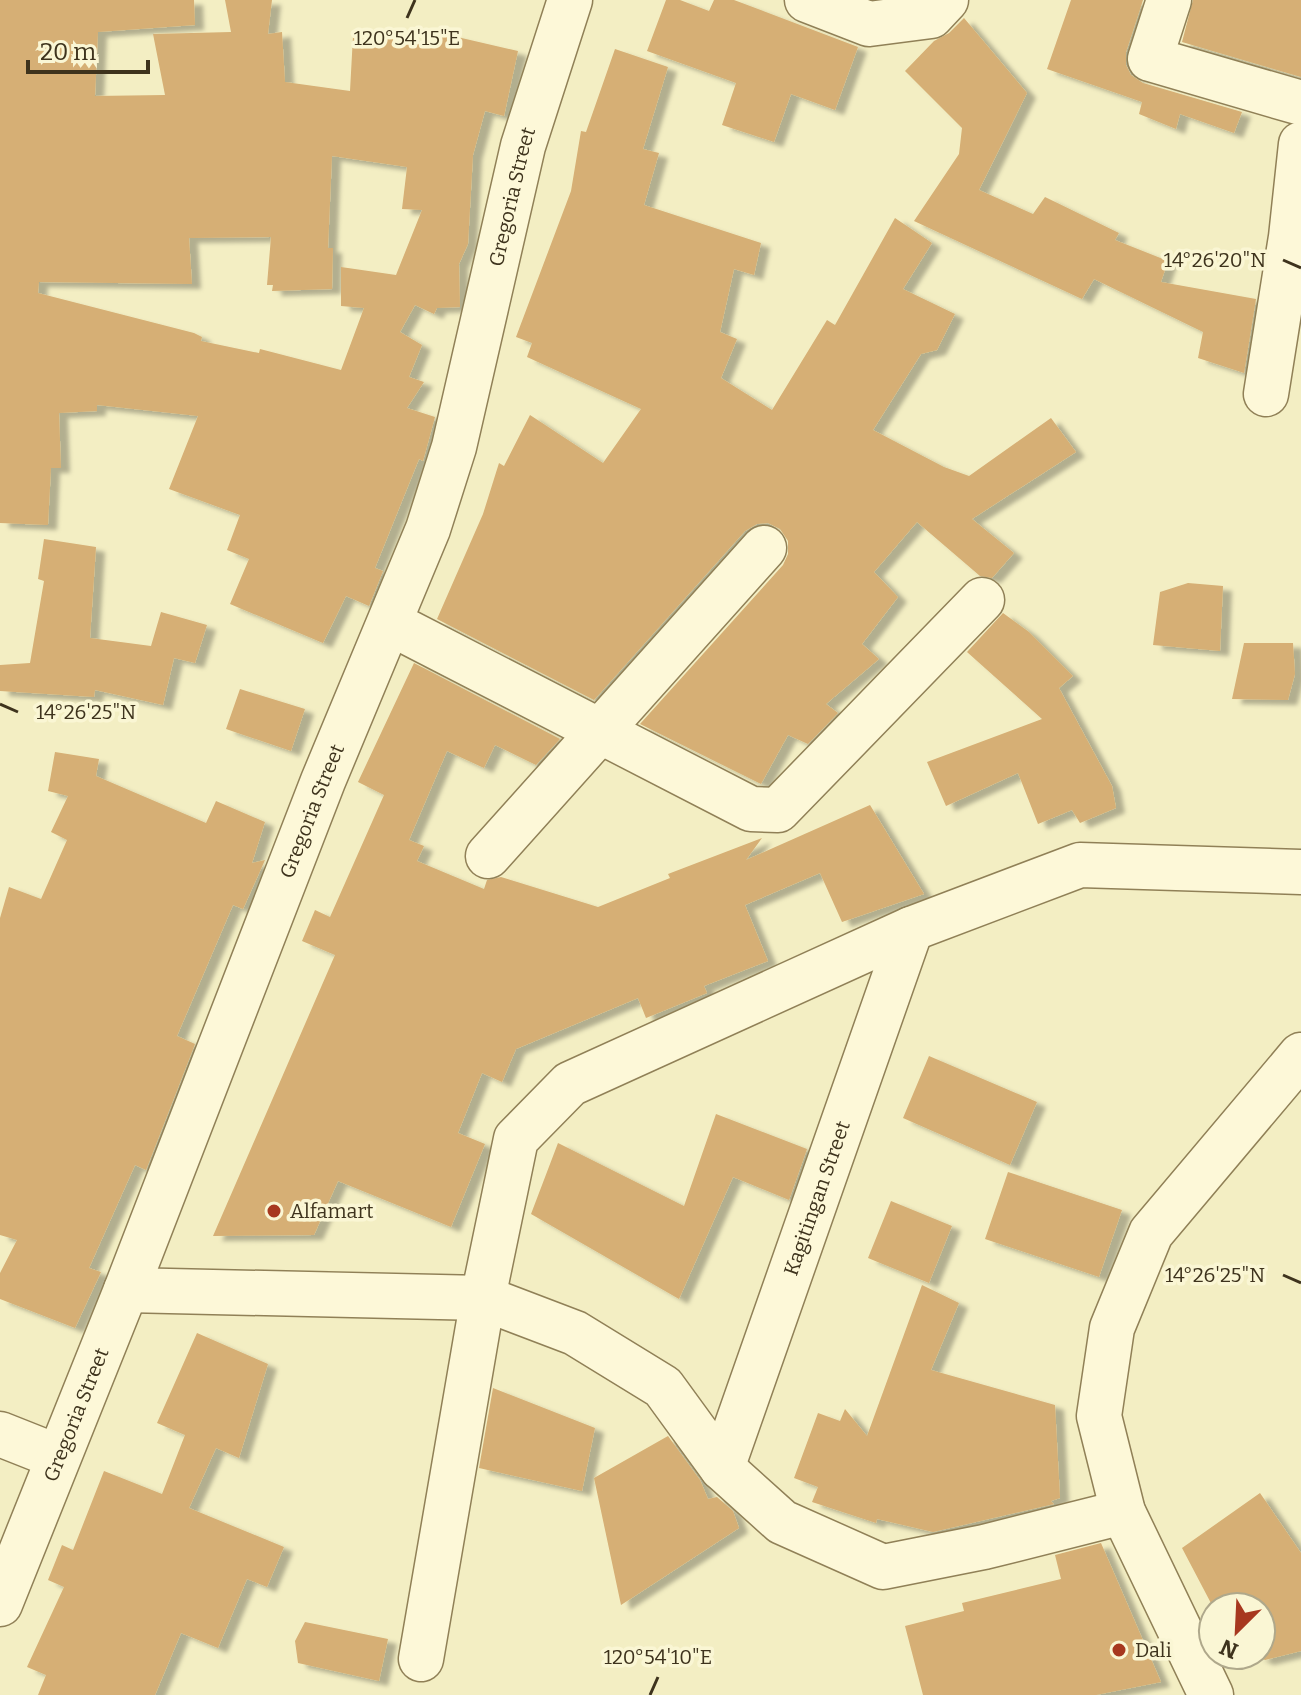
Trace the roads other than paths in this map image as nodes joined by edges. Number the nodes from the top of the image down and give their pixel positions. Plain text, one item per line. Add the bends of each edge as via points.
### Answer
1 (570, 0) edge
2 (807, 0) edge
3 (946, 0) edge
4 (1169, 0) edge
5 (1301, 103) edge
6 (1301, 144) edge
7 (1287, 344) edge
8 (1266, 394) dead end
9 (764, 548) dead end
10 (982, 600) dead end
11 (390, 623) junction
12 (603, 732) junction
13 (488, 856) dead end
14 (1301, 872) edge
15 (911, 929) junction
16 (1301, 1055) edge
17 (126, 1290) junction
18 (483, 1298) junction
19 (0, 1434) edge
20 (58, 1457) junction
21 (722, 1468) junction
22 (1123, 1512) junction
23 (0, 1604) edge
24 (421, 1659) dead end
25 (1211, 1695) edge

1 - 11 street, Gregoria Street via 523,146 454,447
2 - 3 street via 869,24 931,16
4 - 5 street via 1150,59
6 - 7 street
7 - 8 street
9 - 12 street
10 - 12 street via 778,810 751,809
11 - 12 street
11 - 17 street, Gregoria Street via 323,781
12 - 13 street
14 - 15 street via 1080,865
15 - 18 street via 570,1084 516,1139
15 - 21 street, Kagitingan Street
16 - 22 street via 1151,1233 1112,1328 1099,1416
17 - 18 street
17 - 20 street, Gregoria Street
18 - 21 street via 575,1333 663,1387
18 - 24 street
19 - 20 street
20 - 23 street, Gregoria Street
21 - 22 street via 782,1522 883,1567
22 - 25 street

